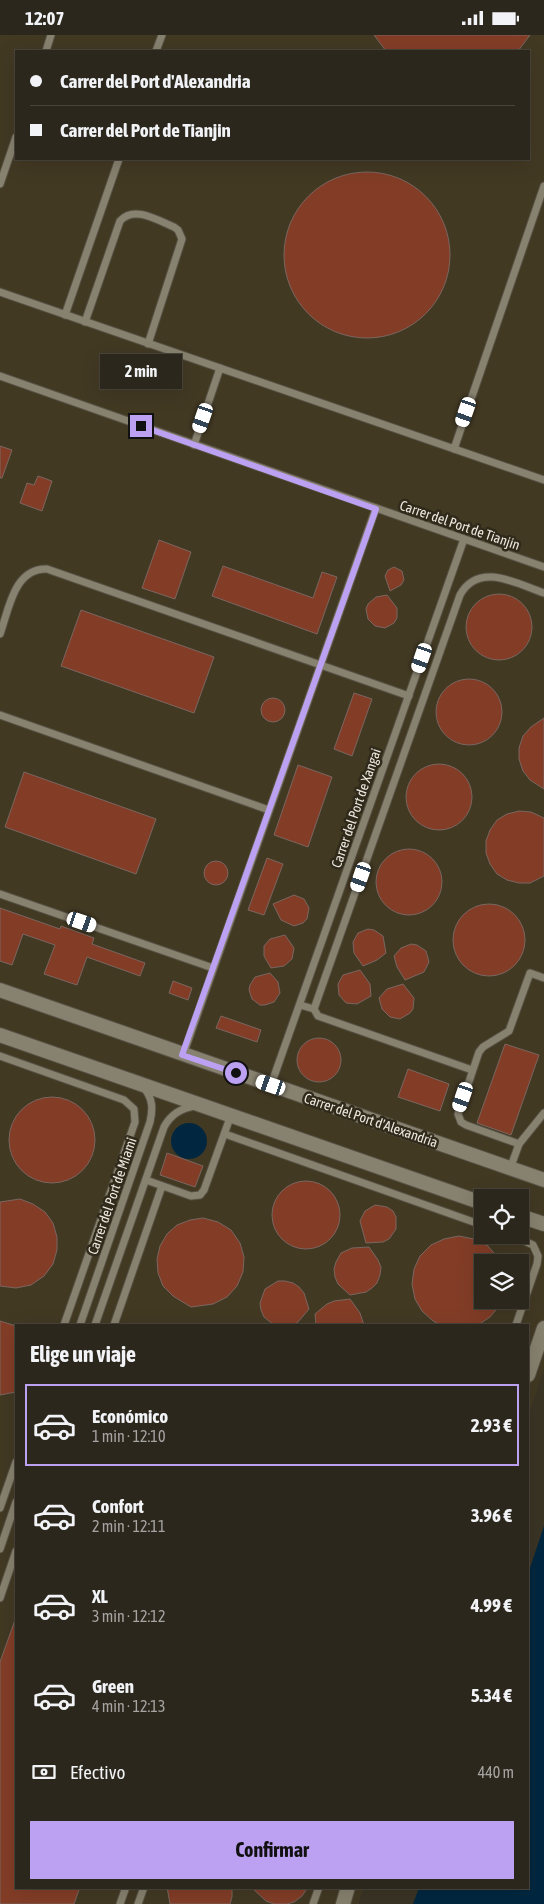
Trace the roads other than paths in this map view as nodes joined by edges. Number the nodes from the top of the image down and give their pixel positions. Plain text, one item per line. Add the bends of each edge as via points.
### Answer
1 (52, 35) edge
2 (162, 35) edge
3 (46, 50) edge
4 (156, 50) edge
5 (15, 140) edge
6 (119, 160) edge
7 (0, 184) edge
8 (544, 186) edge
9 (0, 292) edge
10 (65, 315) junction
11 (85, 322) junction
12 (148, 343) junction
13 (220, 369) junction
14 (0, 376) edge
15 (194, 445) junction
16 (454, 449) junction
17 (544, 480) edge
18 (376, 509) junction
19 (464, 539) junction
20 (544, 567) edge
21 (544, 593) edge
22 (0, 634) edge
23 (320, 665) junction
24 (409, 696) junction
25 (0, 715) edge
26 (269, 809) junction
27 (0, 894) edge
28 (213, 968) junction
29 (544, 978) edge
30 (0, 990) edge
31 (300, 1005) junction
32 (314, 1009) junction
33 (0, 1035) edge
34 (182, 1055) junction
35 (0, 1056) edge
36 (472, 1070) junction
37 (134, 1081) junction
38 (271, 1085) junction
39 (205, 1106) junction
40 (544, 1113) edge
41 (232, 1115) junction
42 (225, 1134) junction
43 (519, 1144) junction
44 (510, 1169) junction
45 (146, 1180) junction
46 (544, 1180) edge
47 (162, 1186) junction
48 (474, 1200) edge
49 (529, 1219) edge
50 (474, 1222) edge
51 (544, 1224) edge
52 (529, 1242) edge
53 (64, 1324) edge
54 (80, 1324) edge
55 (95, 1324) edge
56 (114, 1324) edge
57 (516, 1324) edge
58 (544, 1328) edge
59 (529, 1372) edge
60 (15, 1465) edge
61 (15, 1505) edge
62 (0, 1509) edge
63 (0, 1549) edge
64 (15, 1554) edge
65 (0, 1598) edge
66 (125, 1889) edge
67 (143, 1889) edge
68 (318, 1889) edge
69 (347, 1889) edge
70 (120, 1904) edge
71 (138, 1904) edge
72 (313, 1904) edge
73 (343, 1904) edge

1 - 3 lane
2 - 4 lane
5 - 7 lane
6 - 10 lane
8 - 16 lane
9 - 10 lane
10 - 11 lane
11 - 12 lane
11 - 12 lane via 120,221 126,215 136,213 174,227 182,239
12 - 13 lane
13 - 15 lane
13 - 16 lane
14 - 15 lane, Carrer del Port de Tianjin
15 - 18 lane, Carrer del Port de Tianjin
16 - 17 lane
18 - 19 lane, Carrer del Port de Tianjin
18 - 23 lane
19 - 20 lane, Carrer del Port de Tianjin
19 - 24 lane, Carrer del Port de Xangai
21 - 32 lane via 488,576 475,580 460,595
22 - 23 lane via 20,581 31,571 48,569
23 - 24 lane
23 - 26 lane
24 - 31 lane, Carrer del Port de Xangai
25 - 26 lane
26 - 28 lane
27 - 28 lane
28 - 34 lane
29 - 36 lane via 530,973 509,1031 480,1049
30 - 34 street, Carrer del Port d'Alexandria
31 - 32 lane
31 - 38 lane, Carrer del Port de Xangai
32 - 36 lane via 318,1016
33 - 37 street
34 - 38 street, Carrer del Port d'Alexandria
35 - 53 lane via 124,1100 134,1109 135,1122
36 - 43 lane via 458,1109 458,1118 466,1125
37 - 39 street
37 - 54 lane, Carrer del Port de Miami via 151,1099 152,1114
38 - 44 street, Carrer del Port d'Alexandria
39 - 41 street
39 - 45 lane, Carrer del Port de Miami via 184,1108 169,1118
40 - 43 lane
41 - 42 lane
41 - 48 street
42 - 47 lane via 202,1193 191,1196
42 - 50 lane
43 - 44 lane
44 - 46 street, Carrer del Port d'Alexandria
45 - 47 lane
45 - 55 lane, Carrer del Port de Miami
47 - 56 lane
49 - 51 street
52 - 57 lane via 538,1256 537,1264
58 - 59 street
60 - 62 lane
61 - 63 lane
64 - 65 lane
66 - 70 lane
67 - 71 lane
68 - 72 lane
69 - 73 street

